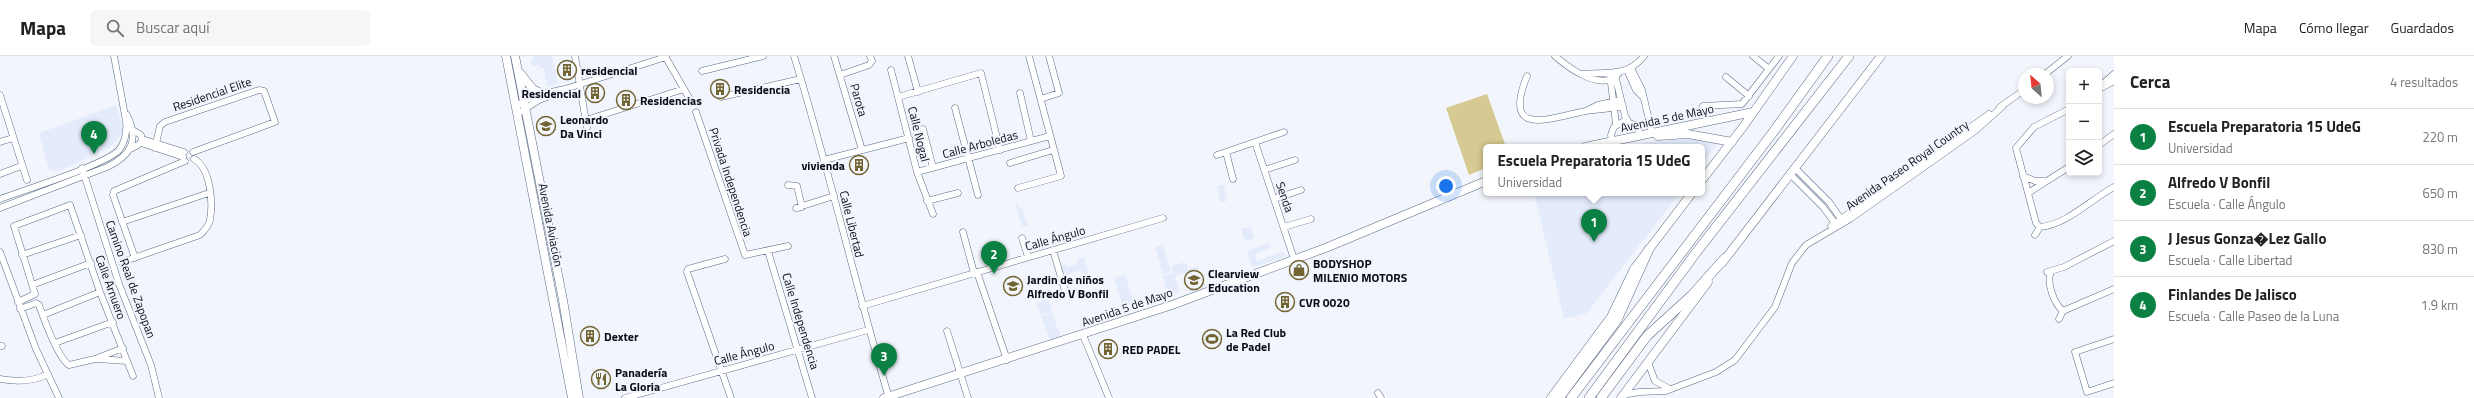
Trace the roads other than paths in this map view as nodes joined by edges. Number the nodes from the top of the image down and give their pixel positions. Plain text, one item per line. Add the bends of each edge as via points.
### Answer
1 (114, 56) edge
2 (506, 56) edge
3 (515, 56) edge
4 (576, 56) edge
5 (665, 56) edge
6 (763, 56) edge
7 (794, 56) edge
8 (834, 56) edge
9 (870, 56) edge
10 (908, 56) edge
11 (1029, 56) edge
12 (1049, 56) edge
13 (1555, 56) edge
14 (1644, 56) edge
15 (1753, 56) edge
16 (1779, 56) edge
17 (1793, 56) edge
18 (1828, 56) edge
19 (1849, 56) edge
20 (1881, 56) edge
21 (2068, 56) edge
22 (517, 67) junction
23 (2053, 68) edge
24 (1629, 69) junction
25 (1769, 69) junction
26 (891, 70) dead end
27 (702, 71) dead end
28 (2114, 74) edge
29 (840, 75) junction
30 (1614, 75) junction
31 (1528, 76) dead end
32 (1726, 77) dead end
33 (801, 79) junction
34 (2114, 81) edge
35 (580, 84) junction
36 (2102, 85) edge
37 (2102, 87) edge
38 (684, 89) junction
39 (918, 92) junction
40 (1020, 93) dead end
41 (0, 95) edge
42 (2018, 95) edge
43 (543, 96) junction
44 (1749, 96) junction
45 (721, 97) dead end
46 (898, 98) junction
47 (1041, 99) junction
48 (692, 103) dead end
49 (1622, 103) junction
50 (524, 104) junction
51 (1614, 105) junction
52 (1703, 106) dead end
53 (955, 108) dead end
54 (2, 110) edge
55 (517, 110) junction
56 (2066, 111) edge
57 (696, 112) dead end
58 (1753, 112) junction
59 (586, 120) junction
60 (1628, 121) junction
61 (1616, 124) junction
62 (588, 128) dead end
63 (923, 129) dead end
64 (130, 130) junction
65 (1284, 132) dead end
66 (1652, 133) junction
67 (2114, 134) edge
68 (1641, 135) junction
69 (1050, 136) junction
70 (13, 138) junction
71 (909, 138) junction
72 (141, 141) junction
73 (1031, 141) junction
74 (1612, 141) junction
75 (0, 142) edge
76 (1255, 142) junction
77 (1732, 142) junction
78 (2102, 143) edge
79 (1598, 144) edge
80 (1618, 144) edge
81 (155, 146) junction
82 (130, 149) junction
83 (862, 150) junction
84 (1000, 150) junction
85 (1054, 150) junction
86 (193, 152) junction
87 (1226, 152) junction
88 (1217, 155) dead end
89 (184, 157) junction
90 (968, 158) junction
91 (194, 159) junction
92 (824, 160) junction
93 (1295, 160) dead end
94 (1010, 162) dead end
95 (21, 166) junction
96 (82, 168) junction
97 (933, 168) junction
98 (2066, 169) edge
99 (1264, 170) junction
100 (1793, 171) junction
101 (917, 172) junction
102 (0, 174) edge
103 (84, 176) junction
104 (1705, 176) edge
105 (2023, 176) junction
106 (1234, 179) dead end
107 (27, 180) dead end
108 (2045, 181) junction
109 (1483, 182) edge
110 (788, 185) dead end
111 (2114, 187) edge
112 (29, 188) junction
113 (1018, 188) dead end
114 (1300, 190) dead end
115 (209, 193) junction
116 (2028, 193) junction
117 (958, 194) dead end
118 (978, 195) dead end
119 (32, 196) junction
120 (834, 196) junction
121 (1690, 196) edge
122 (0, 199) edge
123 (1274, 199) junction
124 (927, 201) junction
125 (1829, 202) junction
126 (1823, 207) junction
127 (0, 208) edge
128 (934, 214) dead end
129 (1163, 218) dead end
130 (1311, 219) dead end
131 (1843, 221) junction
132 (122, 222) junction
133 (1836, 225) junction
134 (1284, 227) junction
135 (2040, 227) junction
136 (963, 232) dead end
137 (81, 235) junction
138 (2035, 235) dead end
139 (1022, 238) dead end
140 (2114, 241) edge
141 (788, 246) dead end
142 (1649, 249) junction
143 (1053, 250) junction
144 (768, 251) junction
145 (0, 252) edge
146 (22, 255) junction
147 (1028, 257) junction
148 (135, 258) junction
149 (1294, 258) junction
150 (1725, 258) junction
151 (725, 259) dead end
152 (122, 262) dead end
153 (91, 263) junction
154 (976, 272) junction
155 (32, 285) junction
156 (2114, 289) edge
157 (1064, 291) dead end
158 (100, 292) junction
159 (563, 300) junction
160 (18, 302) junction
161 (554, 302) junction
162 (862, 306) junction
163 (20, 309) junction
164 (2063, 310) junction
165 (43, 315) junction
166 (2059, 319) dead end
167 (113, 322) junction
168 (868, 330) junction
169 (948, 331) dead end
170 (1082, 335) junction
171 (2114, 339) edge
172 (55, 343) junction
173 (123, 348) junction
174 (799, 350) junction
175 (95, 359) junction
176 (1006, 360) junction
177 (127, 361) junction
178 (1648, 362) junction
179 (722, 370) junction
180 (48, 374) junction
181 (960, 375) junction
182 (133, 376) dead end
183 (0, 379) edge
184 (2114, 383) edge
185 (1670, 389) junction
186 (1622, 397) edge
187 (59, 398) edge
188 (159, 398) edge
189 (572, 398) edge
190 (579, 398) edge
191 (625, 398) edge
192 (731, 398) edge
193 (812, 398) edge
194 (887, 398) edge
195 (968, 398) edge
196 (1109, 398) edge
197 (1551, 398) edge
198 (1559, 398) edge
199 (1571, 398) edge
200 (1589, 398) edge
201 (1601, 398) edge

1 - 64 street
2 - 55 main road, Avenida Aviación
3 - 22 main road, Avenida Aviación
4 - 35 street
5 - 35 street
5 - 38 street
6 - 27 street
7 - 33 street, Calle Libertad
8 - 29 street, Parota
9 - 29 street via 872,61 869,65
10 - 39 street
11 - 47 street
12 - 47 street via 1059,93
13 - 30 street via 1593,80
14 - 24 street
15 - 25 street
16 - 25 street
17 - 58 main road
18 - 199 highway via 1770,137
19 - 200 highway via 1695,254
20 - 100 main road
21 - 23 street
22 - 43 main road via 528,83
22 - 50 main road, Avenida Aviación
24 - 30 street
24 - 66 street via 1643,97
25 - 44 street
26 - 46 street, Calle Nogal
28 - 36 street
29 - 83 street, Parota
30 - 49 street
30 - 51 street
31 - 51 street via 1520,103 1523,113 1528,118 1548,120
32 - 44 street
33 - 45 street
33 - 92 street, Calle Libertad
34 - 37 street
35 - 43 street
35 - 59 street
38 - 48 street
38 - 59 street
39 - 46 street
39 - 84 street via 980,73
40 - 73 street
41 - 54 street
42 - 131 street, Avenida Paseo Royal Country
43 - 50 street
44 - 52 street via 1742,104
46 - 71 street, Calle Nogal
47 - 69 street
49 - 51 street
49 - 60 street
50 - 55 street
50 - 159 main road, Avenida Aviación
51 - 61 street
53 - 90 street
54 - 70 street
55 - 161 main road, Avenida Aviación
56 - 105 street via 2034,127 2020,141 2016,148
57 - 144 street, Privada Independencia via 743,252 748,256
58 - 66 main road, Avenida 5 de Mayo
58 - 77 main road
59 - 62 street
60 - 61 street
60 - 68 street via 1635,125
61 - 74 street via 1612,130
63 - 97 street
64 - 72 street
64 - 82 street via 134,138
64 - 96 street via 118,151 104,160
65 - 76 street
66 - 68 main road, Avenida 5 de Mayo
67 - 78 street
68 - 74 main road, Avenida 5 de Mayo
69 - 73 street, Calle Arboledas
69 - 85 street
70 - 75 street
70 - 95 street
71 - 83 street
71 - 101 street, Calle Nogal
72 - 81 street
72 - 82 street
73 - 84 street, Calle Arboledas
74 - 79 main road, Avenida 5 de Mayo
76 - 87 street
76 - 99 street, Senda
77 - 80 main road, Avenida 5 de Mayo via 1688,134 1656,136
77 - 104 main road
81 - 86 street, Residencial Elite via 160,126 165,122 264,90 275,122
81 - 89 street
82 - 103 street via 114,164
83 - 92 street
84 - 90 street, Calle Arboledas
85 - 94 street
85 - 113 street via 1061,176
86 - 89 street
86 - 91 street
87 - 88 street
87 - 106 street
89 - 91 street via 191,162
89 - 132 street via 115,189 113,195
90 - 97 street, Calle Arboledas
90 - 118 street
91 - 115 street via 203,168
92 - 120 street, Calle Libertad
93 - 99 street
95 - 102 street
95 - 107 street
96 - 103 street, Camino Real de Zapopan
96 - 112 street
97 - 101 street, Calle Arboledas
98 - 108 street
99 - 123 street, Senda
100 - 125 street
100 - 126 street
100 - 150 main road
101 - 124 street, Calle Nogal
103 - 119 street
103 - 188 street, Camino Real de Zapopan via 120,284 151,365
105 - 108 street via 2035,181
105 - 116 street
108 - 116 street
109 - 149 main road, Avenida 5 de Mayo
110 - 120 street via 797,186 800,207
111 - 135 street via 2075,212
112 - 119 street
112 - 122 street
114 - 123 street
115 - 132 street
115 - 148 street via 210,221 200,235
116 - 135 street via 2036,223
117 - 124 street
119 - 127 street
120 - 162 street, Calle Libertad
121 - 142 main road
123 - 134 street, Senda
124 - 128 street, Calle Nogal
125 - 126 street
125 - 131 street
126 - 133 street
129 - 143 street, Calle Ángulo
130 - 134 street
131 - 133 street, Avenida Paseo Royal Country
132 - 148 street
133 - 185 street, Avenida Paseo Royal Country via 1806,245 1797,256 1786,275 1775,307 1735,360 1716,372
134 - 149 street, Senda
135 - 138 street
136 - 154 street
137 - 146 street
137 - 146 street, Calle Arnuero via 70,205 14,226
137 - 153 street, Calle Arnuero
139 - 147 street
140 - 164 street via 2049,272 2048,281 2059,307
141 - 144 street
142 - 197 main road via 1634,269 1612,317
142 - 198 highway via 1617,320
143 - 147 street, Calle Ángulo
143 - 157 street
144 - 174 street, Calle Independencia
145 - 160 street
146 - 155 street
147 - 154 street, Calle Ángulo
148 - 152 street
149 - 170 main road, Avenida 5 de Mayo via 1172,305
150 - 178 main road
150 - 201 highway via 1692,295 1647,336
151 - 179 street via 688,269 687,272
153 - 155 street
153 - 158 street, Calle Arnuero
154 - 162 street, Calle Ángulo
154 - 176 street
155 - 160 street via 34,296
156 - 164 street
158 - 165 street
158 - 167 street, Calle Arnuero
159 - 161 main road
159 - 190 main road, Avenida Aviación
160 - 163 street
161 - 189 main road, Avenida Aviación
162 - 168 street, Calle Libertad
163 - 165 street via 36,303 40,305
163 - 180 street
164 - 166 street
165 - 172 street
167 - 172 street
167 - 173 street, Calle Arnuero
168 - 174 street, Calle Ángulo
168 - 194 street, Calle Libertad
169 - 181 street
170 - 176 main road, Avenida 5 de Mayo
170 - 196 street
171 - 184 street via 2074,352 2086,394
172 - 175 street via 65,362 74,365
173 - 175 street
173 - 177 street, Calle Arnuero
174 - 179 street, Calle Ángulo
174 - 193 street, Calle Independencia
175 - 177 street
176 - 181 main road, Avenida 5 de Mayo
177 - 182 street, Calle Arnuero
178 - 185 street via 1655,381
178 - 186 main road
179 - 191 street, Calle Ángulo
179 - 192 street
180 - 183 street via 39,379
180 - 187 street
181 - 194 main road, Avenida 5 de Mayo
181 - 195 street
185 - 186 street, Avenida Paseo Royal Country

